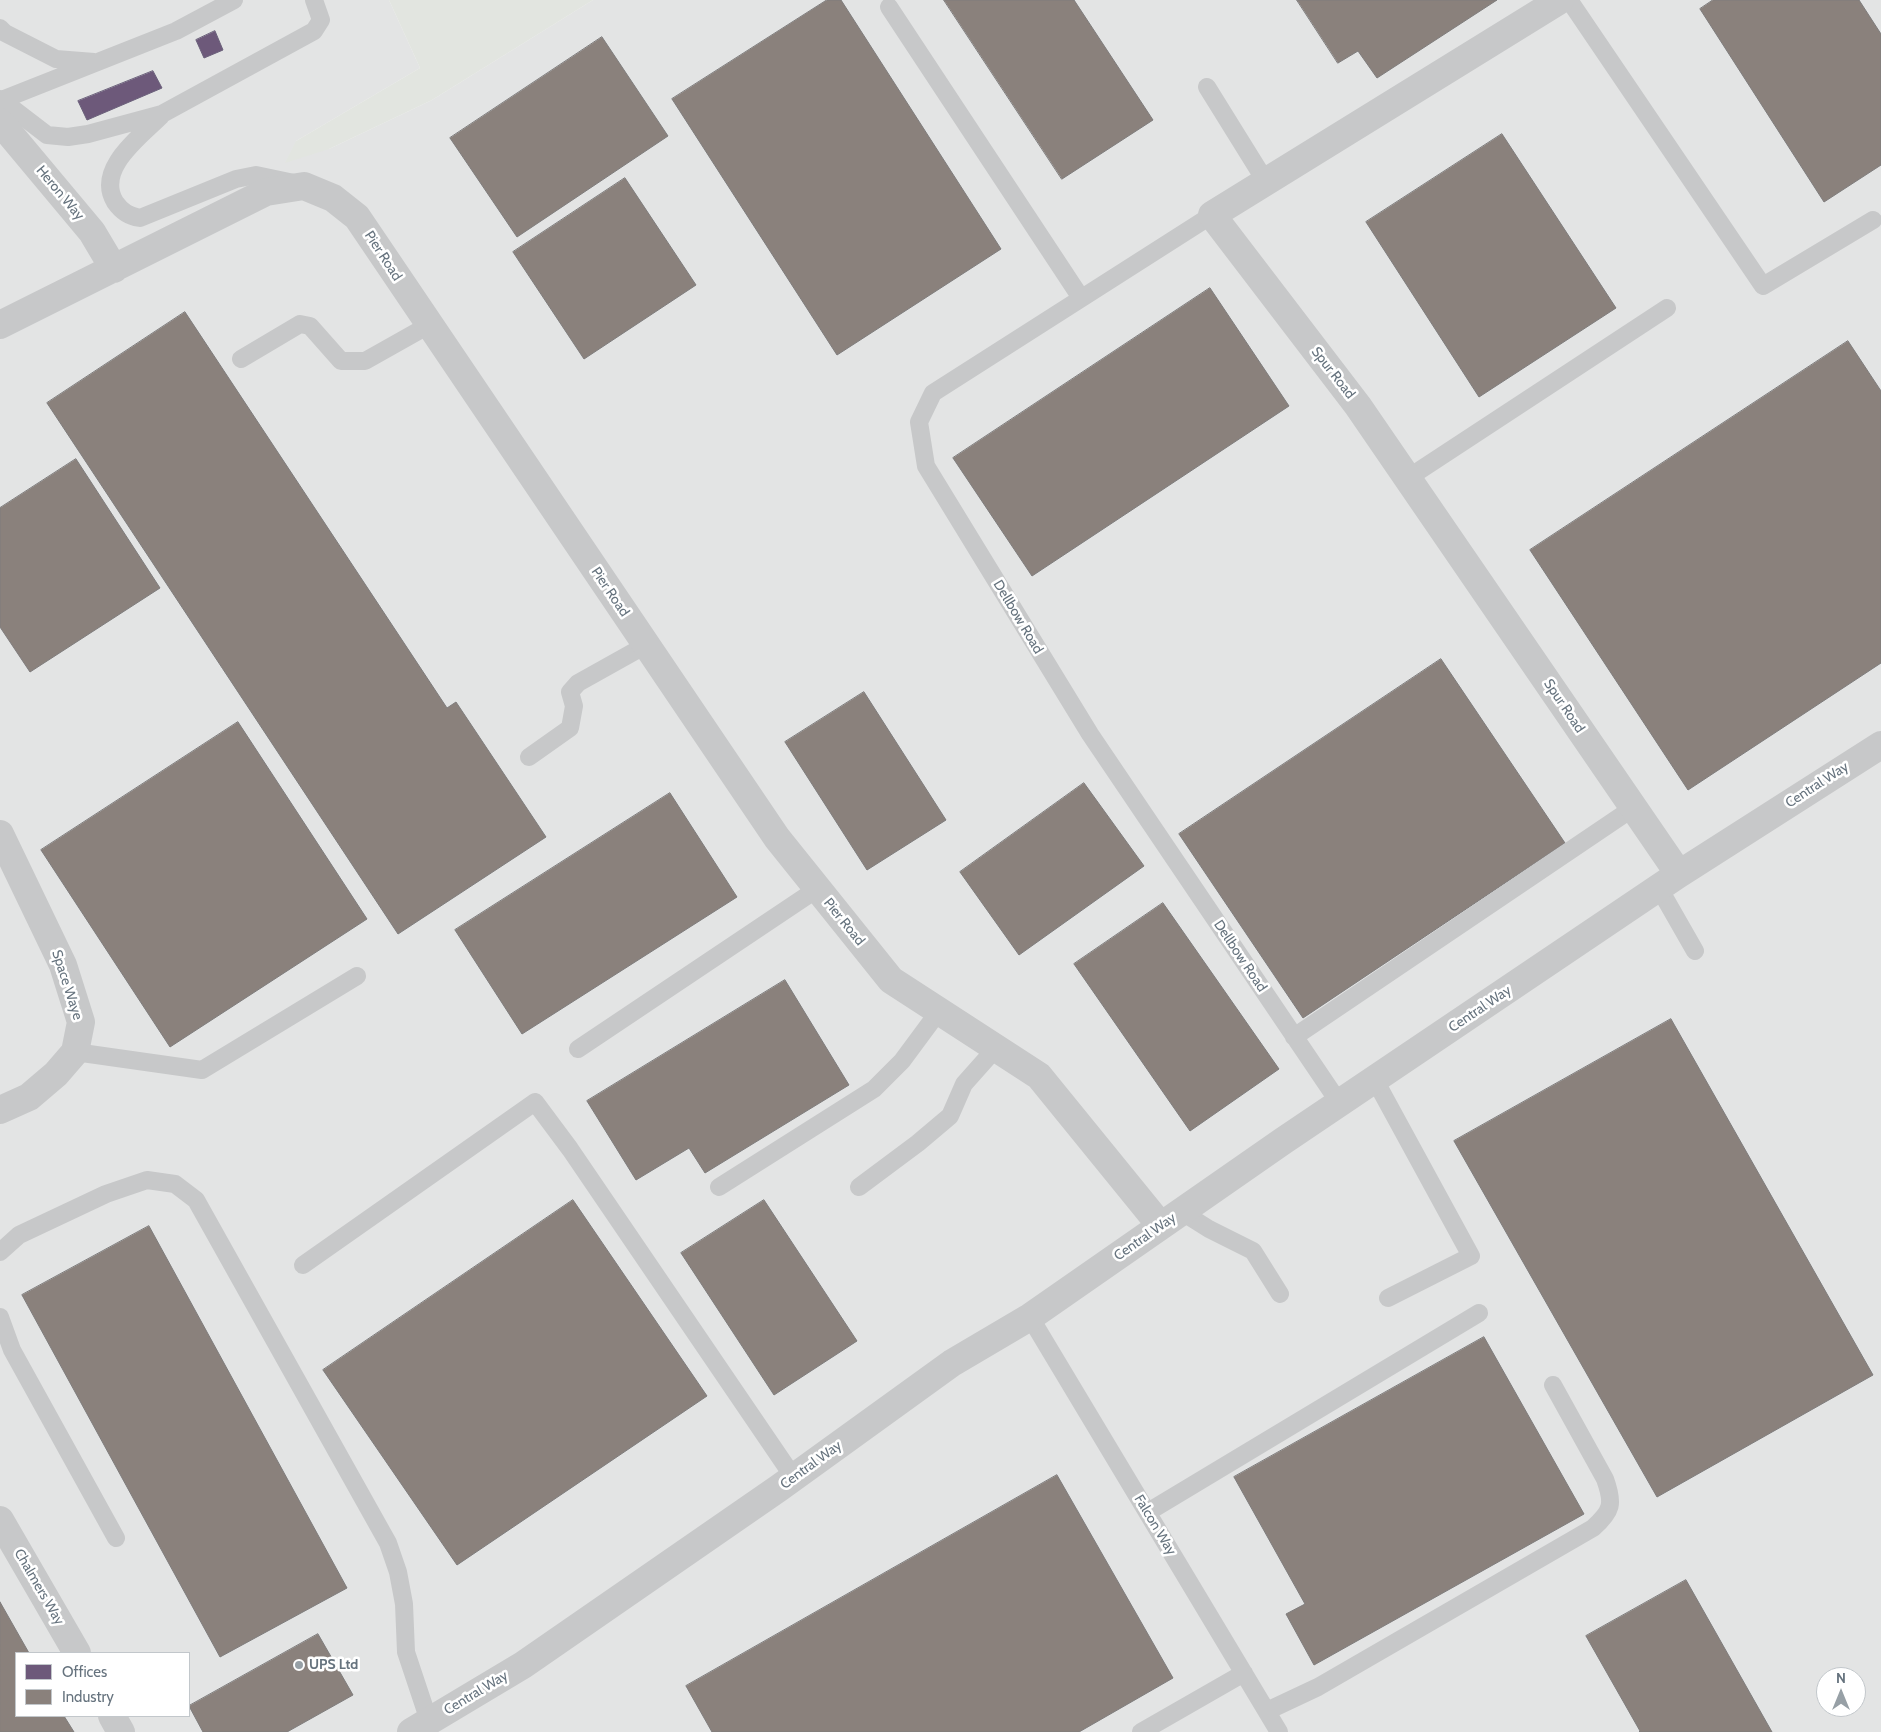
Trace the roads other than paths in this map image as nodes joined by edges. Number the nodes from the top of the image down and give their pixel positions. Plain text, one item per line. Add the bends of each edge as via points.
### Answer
1 (234, 0) edge
2 (314, 0) edge
3 (1560, 0) edge
4 (1569, 0) edge
5 (889, 7) dead end
6 (0, 28) edge
7 (97, 63) junction
8 (1207, 86) dead end
9 (1, 107) edge
10 (162, 114) junction
11 (1266, 182) junction
12 (304, 186) junction
13 (1212, 215) junction
14 (1873, 220) dead end
15 (114, 269) junction
16 (1081, 298) junction
17 (1667, 308) dead end
18 (0, 324) edge
19 (429, 325) junction
20 (241, 359) dead end
21 (1408, 478) junction
22 (646, 645) junction
23 (1881, 745) edge
24 (529, 756) dead end
25 (1633, 808) junction
26 (0, 834) edge
27 (1669, 881) junction
28 (817, 889) junction
29 (1695, 951) dead end
30 (357, 976) dead end
31 (939, 1011) junction
32 (1294, 1037) junction
33 (578, 1048) dead end
34 (996, 1048) junction
35 (75, 1052) junction
36 (1375, 1080) junction
37 (1340, 1104) junction
38 (0, 1110) edge
39 (719, 1187) dead end
40 (859, 1187) dead end
41 (1171, 1219) junction
42 (0, 1252) edge
43 (303, 1264) dead end
44 (1280, 1294) dead end
45 (1388, 1298) dead end
46 (1479, 1313) dead end
47 (0, 1317) edge
48 (1030, 1317) junction
49 (1553, 1385) dead end
50 (794, 1478) junction
51 (1148, 1512) junction
52 (0, 1520) edge
53 (116, 1538) dead end
54 (76, 1652) edge
55 (1244, 1673) junction
56 (1267, 1711) junction
57 (113, 1717) edge
58 (420, 1727) edge
59 (121, 1732) edge
60 (1141, 1732) edge
61 (1279, 1732) edge

1 - 7 lane via 176,31
2 - 10 lane via 321,20 314,31
3 - 11 street
4 - 14 lane via 1763,286
5 - 16 lane
6 - 7 lane via 56,59
7 - 9 lane
8 - 11 lane
9 - 10 lane via 47,135 68,137
9 - 15 street, Heron Way via 92,232
10 - 12 lane via 121,156 112,172 112,197 130,217 140,218 236,179 256,175
11 - 13 street
12 - 15 street via 266,192
12 - 19 street, Pier Road via 333,198 357,217
13 - 16 lane, Dellbow Road
13 - 21 street, Spur Road via 1358,406
15 - 18 street
16 - 32 lane, Dellbow Road via 932,393 919,422 926,466 1090,734
17 - 21 lane
19 - 20 lane via 365,361 341,361 310,326 300,324
19 - 22 street, Pier Road
21 - 25 street, Spur Road
22 - 24 lane via 578,683 570,692 574,706 570,728
22 - 28 street, Pier Road via 777,838
23 - 27 street, Central Way
25 - 27 street, Spur Road
25 - 32 lane
26 - 35 street, Space Waye via 63,965 81,1022
27 - 29 lane
27 - 36 street, Central Way
28 - 31 street, Pier Road via 891,980
28 - 33 lane
30 - 35 lane via 202,1070
31 - 34 street, Pier Road
31 - 39 lane via 902,1061 874,1089
32 - 37 lane, Dellbow Road
34 - 40 lane via 964,1084 950,1116
34 - 41 street, Pier Road via 1039,1076
35 - 38 street, Space Waye via 29,1097
36 - 37 street, Central Way
36 - 45 lane via 1471,1256
37 - 41 street, Central Way
41 - 44 lane via 1209,1229 1254,1251
41 - 48 street, Central Way
42 - 58 lane via 19,1236 106,1194 147,1180 175,1184 196,1200 388,1543 404,1604 406,1652
43 - 50 lane via 535,1102
46 - 51 lane
47 - 53 lane via 12,1350
48 - 50 street, Central Way via 952,1363
48 - 51 lane, Falcon Way
49 - 56 lane via 1605,1479 1610,1493 1607,1516 1593,1528 1318,1687
50 - 58 street, Central Way via 524,1664
51 - 55 lane, Falcon Way
52 - 54 street, Chalmers Way
55 - 56 lane, Falcon Way
55 - 60 lane
56 - 61 lane, Falcon Way
57 - 59 street

